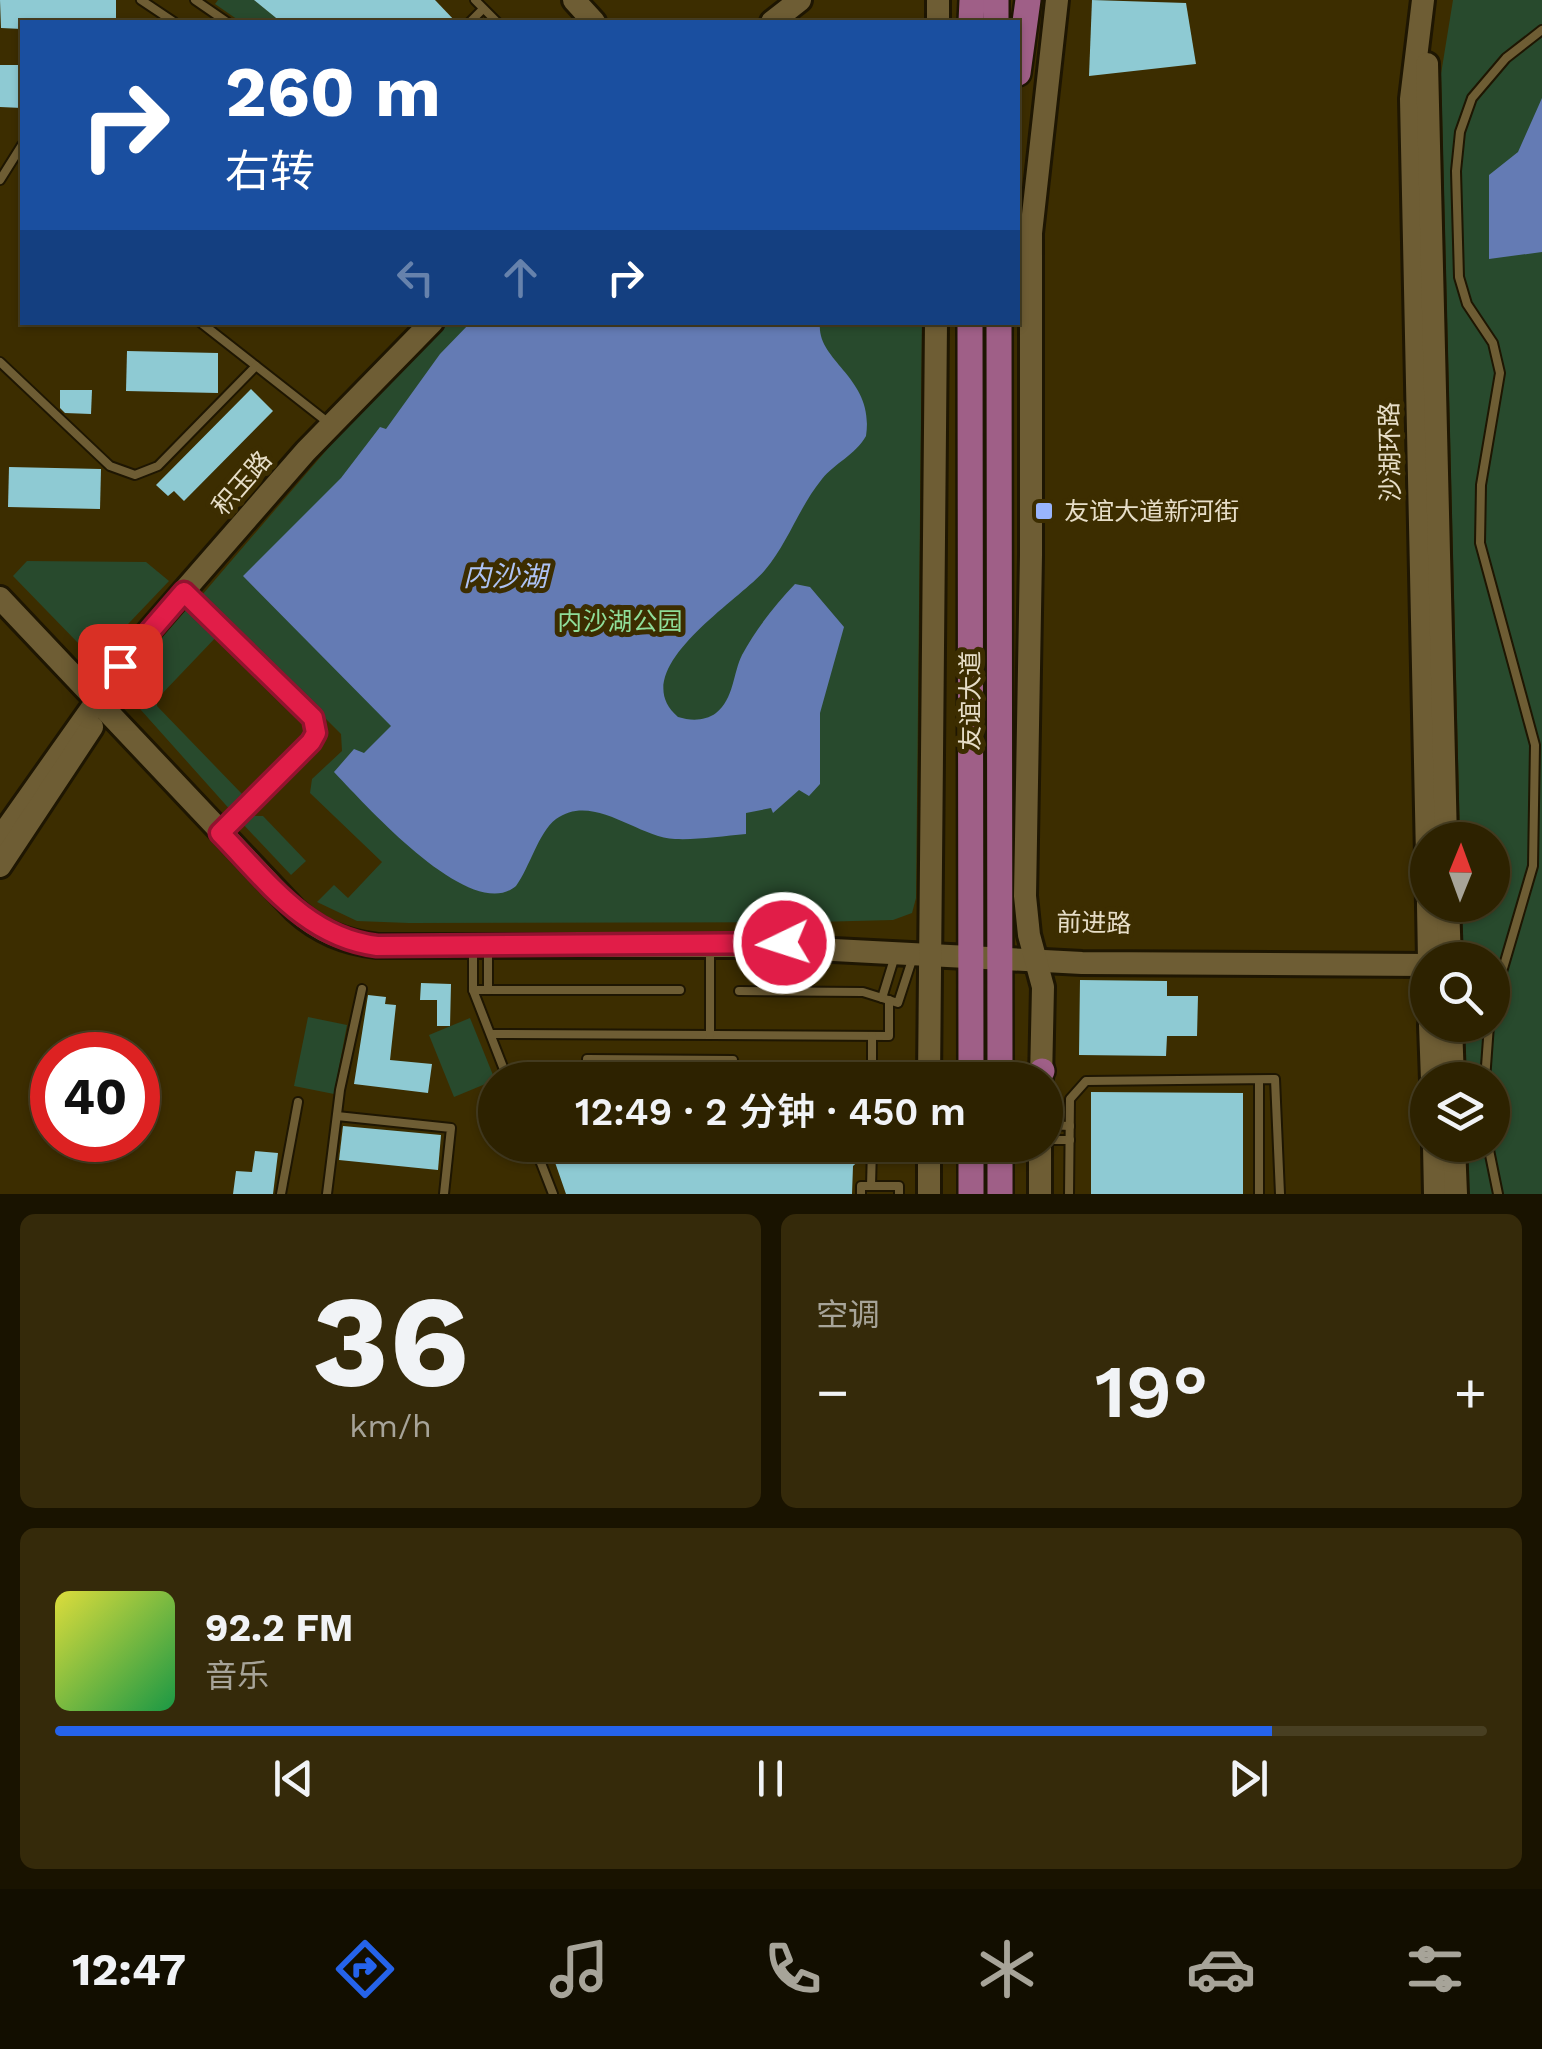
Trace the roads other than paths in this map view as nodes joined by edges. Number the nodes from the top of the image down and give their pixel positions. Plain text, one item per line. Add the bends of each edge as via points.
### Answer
1 (141, 0) edge
2 (195, 0) edge
3 (475, 0) edge
4 (574, 0) edge
5 (591, 0) edge
6 (800, 0) edge
7 (1028, 0) edge
8 (1057, 0) edge
9 (1423, 0) edge
10 (1438, 0) edge
11 (483, 8) junction
12 (171, 20) edge
13 (224, 20) edge
14 (472, 20) edge
15 (495, 20) edge
16 (592, 20) edge
17 (609, 20) edge
18 (775, 20) edge
19 (1542, 30) edge
20 (1020, 58) edge
21 (20, 148) edge
22 (0, 180) edge
23 (204, 325) edge
24 (429, 325) edge
25 (936, 325) edge
26 (970, 325) edge
27 (998, 325) edge
28 (0, 362) edge
29 (256, 366) junction
30 (332, 425) junction
31 (184, 592) junction
32 (0, 598) edge
33 (100, 698) junction
34 (1426, 822) edge
35 (1446, 822) edge
36 (220, 833) junction
37 (0, 838) edge
38 (0, 866) edge
39 (1510, 945) edge
40 (480, 946) junction
41 (710, 946) junction
42 (759, 946) junction
43 (919, 948) junction
44 (972, 948) junction
45 (1000, 951) junction
46 (1034, 955) junction
47 (1410, 959) edge
48 (362, 988) dead end
49 (473, 990) junction
50 (488, 990) junction
51 (680, 990) dead end
52 (739, 991) dead end
53 (886, 999) junction
54 (490, 1034) junction
55 (710, 1036) junction
56 (872, 1036) junction
57 (501, 1062) edge
58 (587, 1062) edge
59 (732, 1062) edge
60 (872, 1062) edge
61 (928, 1062) edge
62 (971, 1062) edge
63 (1000, 1062) edge
64 (1041, 1062) edge
65 (1259, 1080) junction
66 (298, 1102) dead end
67 (336, 1116) junction
68 (1063, 1126) edge
69 (1070, 1126) junction
70 (1070, 1140) junction
71 (1063, 1141) edge
72 (541, 1162) edge
73 (872, 1162) edge
74 (929, 1162) edge
75 (971, 1162) edge
76 (1000, 1162) edge
77 (1042, 1162) edge
78 (1434, 1162) edge
79 (1455, 1162) edge
80 (1491, 1162) edge
81 (871, 1186) junction
82 (898, 1190) edge
83 (929, 1190) edge
84 (281, 1194) edge
85 (328, 1194) edge
86 (444, 1194) edge
87 (553, 1194) edge
88 (861, 1194) edge
89 (971, 1194) edge
90 (1000, 1194) edge
91 (1040, 1194) edge
92 (1069, 1194) edge
93 (1259, 1194) edge
94 (1280, 1194) edge
95 (1435, 1194) edge
96 (1456, 1194) edge
97 (1498, 1194) edge

1 - 12 lane
2 - 13 lane
3 - 11 lane
4 - 16 street
5 - 17 street
6 - 18 street
7 - 20 main road
8 - 46 street via 1031,233 1025,896
9 - 34 street, 沙湖环路 via 1411,100
10 - 35 street, 沙湖环路 via 1426,65
11 - 14 lane
11 - 15 lane
19 - 39 lane via 1506,58 1472,98 1456,171 1459,277 1494,343 1500,373 1480,543 1535,745 1533,866
21 - 22 lane
23 - 29 lane
24 - 30 street, 积玉路
25 - 43 street
26 - 44 main road, 友谊大道
27 - 45 main road, 友谊大道
28 - 29 lane via 110,466 135,475 158,466
29 - 30 lane
30 - 31 street, 积玉路
31 - 33 street, 积玉路
31 - 36 lane via 316,727 311,742
32 - 33 street, 前进路
33 - 36 street, 前进路
33 - 37 street, 积玉路
33 - 38 street, 积玉路
36 - 40 street, 前进路 via 295,910 328,934 377,946
40 - 41 street, 前进路
40 - 49 lane
40 - 50 lane
41 - 42 street, 前进路
41 - 55 lane
42 - 43 street, 前进路
42 - 43 street, 前进路 via 833,938
43 - 44 street, 前进路
43 - 53 lane
43 - 53 lane via 898,1003
43 - 61 street
44 - 45 street, 前进路
44 - 62 main road, 友谊大道
45 - 46 street, 前进路
45 - 63 main road, 友谊大道
46 - 47 street, 前进路
46 - 64 street via 1044,1006
48 - 67 lane
49 - 50 lane
49 - 54 lane
50 - 51 lane
52 - 53 lane via 863,992
53 - 56 lane via 889,1036
54 - 55 lane
54 - 57 lane
55 - 56 lane
56 - 60 lane
58 - 59 lane
65 - 69 lane via 1086,1082 1070,1099
65 - 93 lane
65 - 94 lane via 1278,1084
66 - 84 lane
67 - 85 lane
67 - 86 lane via 451,1128
68 - 69 lane
69 - 70 lane
70 - 71 lane
70 - 92 lane
72 - 87 lane
73 - 81 lane
74 - 83 street
75 - 89 main road
76 - 90 main road
77 - 91 street
78 - 95 street
79 - 96 street
80 - 97 lane
81 - 82 lane
81 - 88 lane via 861,1186
82 - 83 lane

